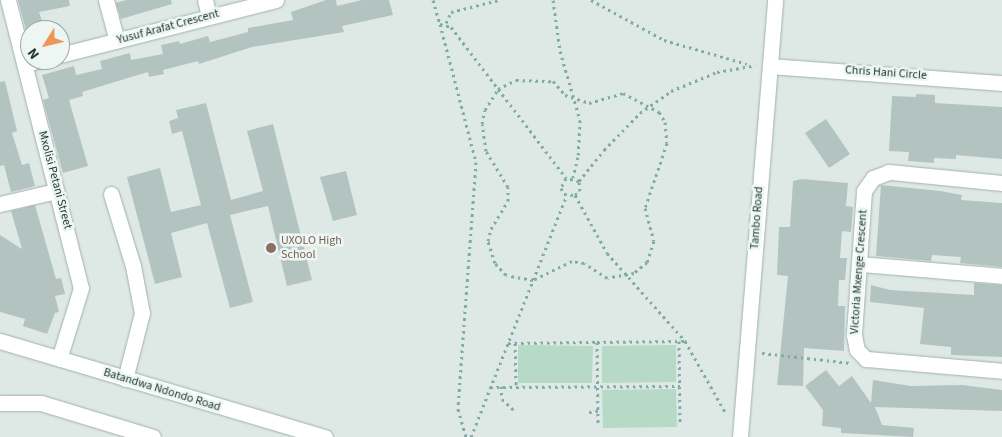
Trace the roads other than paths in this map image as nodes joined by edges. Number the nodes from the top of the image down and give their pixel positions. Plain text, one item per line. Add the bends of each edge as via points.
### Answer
1 (8, 0) edge
2 (106, 0) edge
3 (205, 0) edge
4 (276, 0) edge
5 (775, 0) edge
6 (209, 16) junction
7 (117, 41) junction
8 (20, 45) edge
9 (70, 53) edge
10 (770, 66) junction
11 (26, 70) edge
12 (1002, 84) edge
13 (1002, 183) edge
14 (56, 191) junction
15 (111, 194) dead end
16 (0, 204) edge
17 (860, 264) junction
18 (1002, 276) edge
19 (0, 341) edge
20 (58, 359) junction
21 (1002, 371) edge
22 (125, 379) junction
23 (0, 403) edge
24 (153, 437) edge
25 (325, 437) edge
26 (740, 437) edge

1 - 8 street, Mxolisi Petani Street
2 - 7 street
3 - 6 street
4 - 6 street, Yusuf Arafat Crescent
5 - 10 street, Tambo Road
6 - 7 street, Yusuf Arafat Crescent
7 - 9 street, Yusuf Arafat Crescent
10 - 12 street, Chris Hani Circle
10 - 26 street, Tambo Road
11 - 14 street, Mxolisi Petani Street
13 - 17 street, Victoria Mxenge Crescent via 889,172 879,174 864,191
14 - 16 street
14 - 20 street, Mxolisi Petani Street via 81,288
15 - 22 street via 133,266 142,313
17 - 18 street
17 - 21 street, Victoria Mxenge Crescent via 854,335 861,356 874,361
19 - 20 street, Batandwa Ndondo Road
20 - 22 street, Batandwa Ndondo Road
22 - 25 street, Batandwa Ndondo Road
23 - 24 street via 41,403

